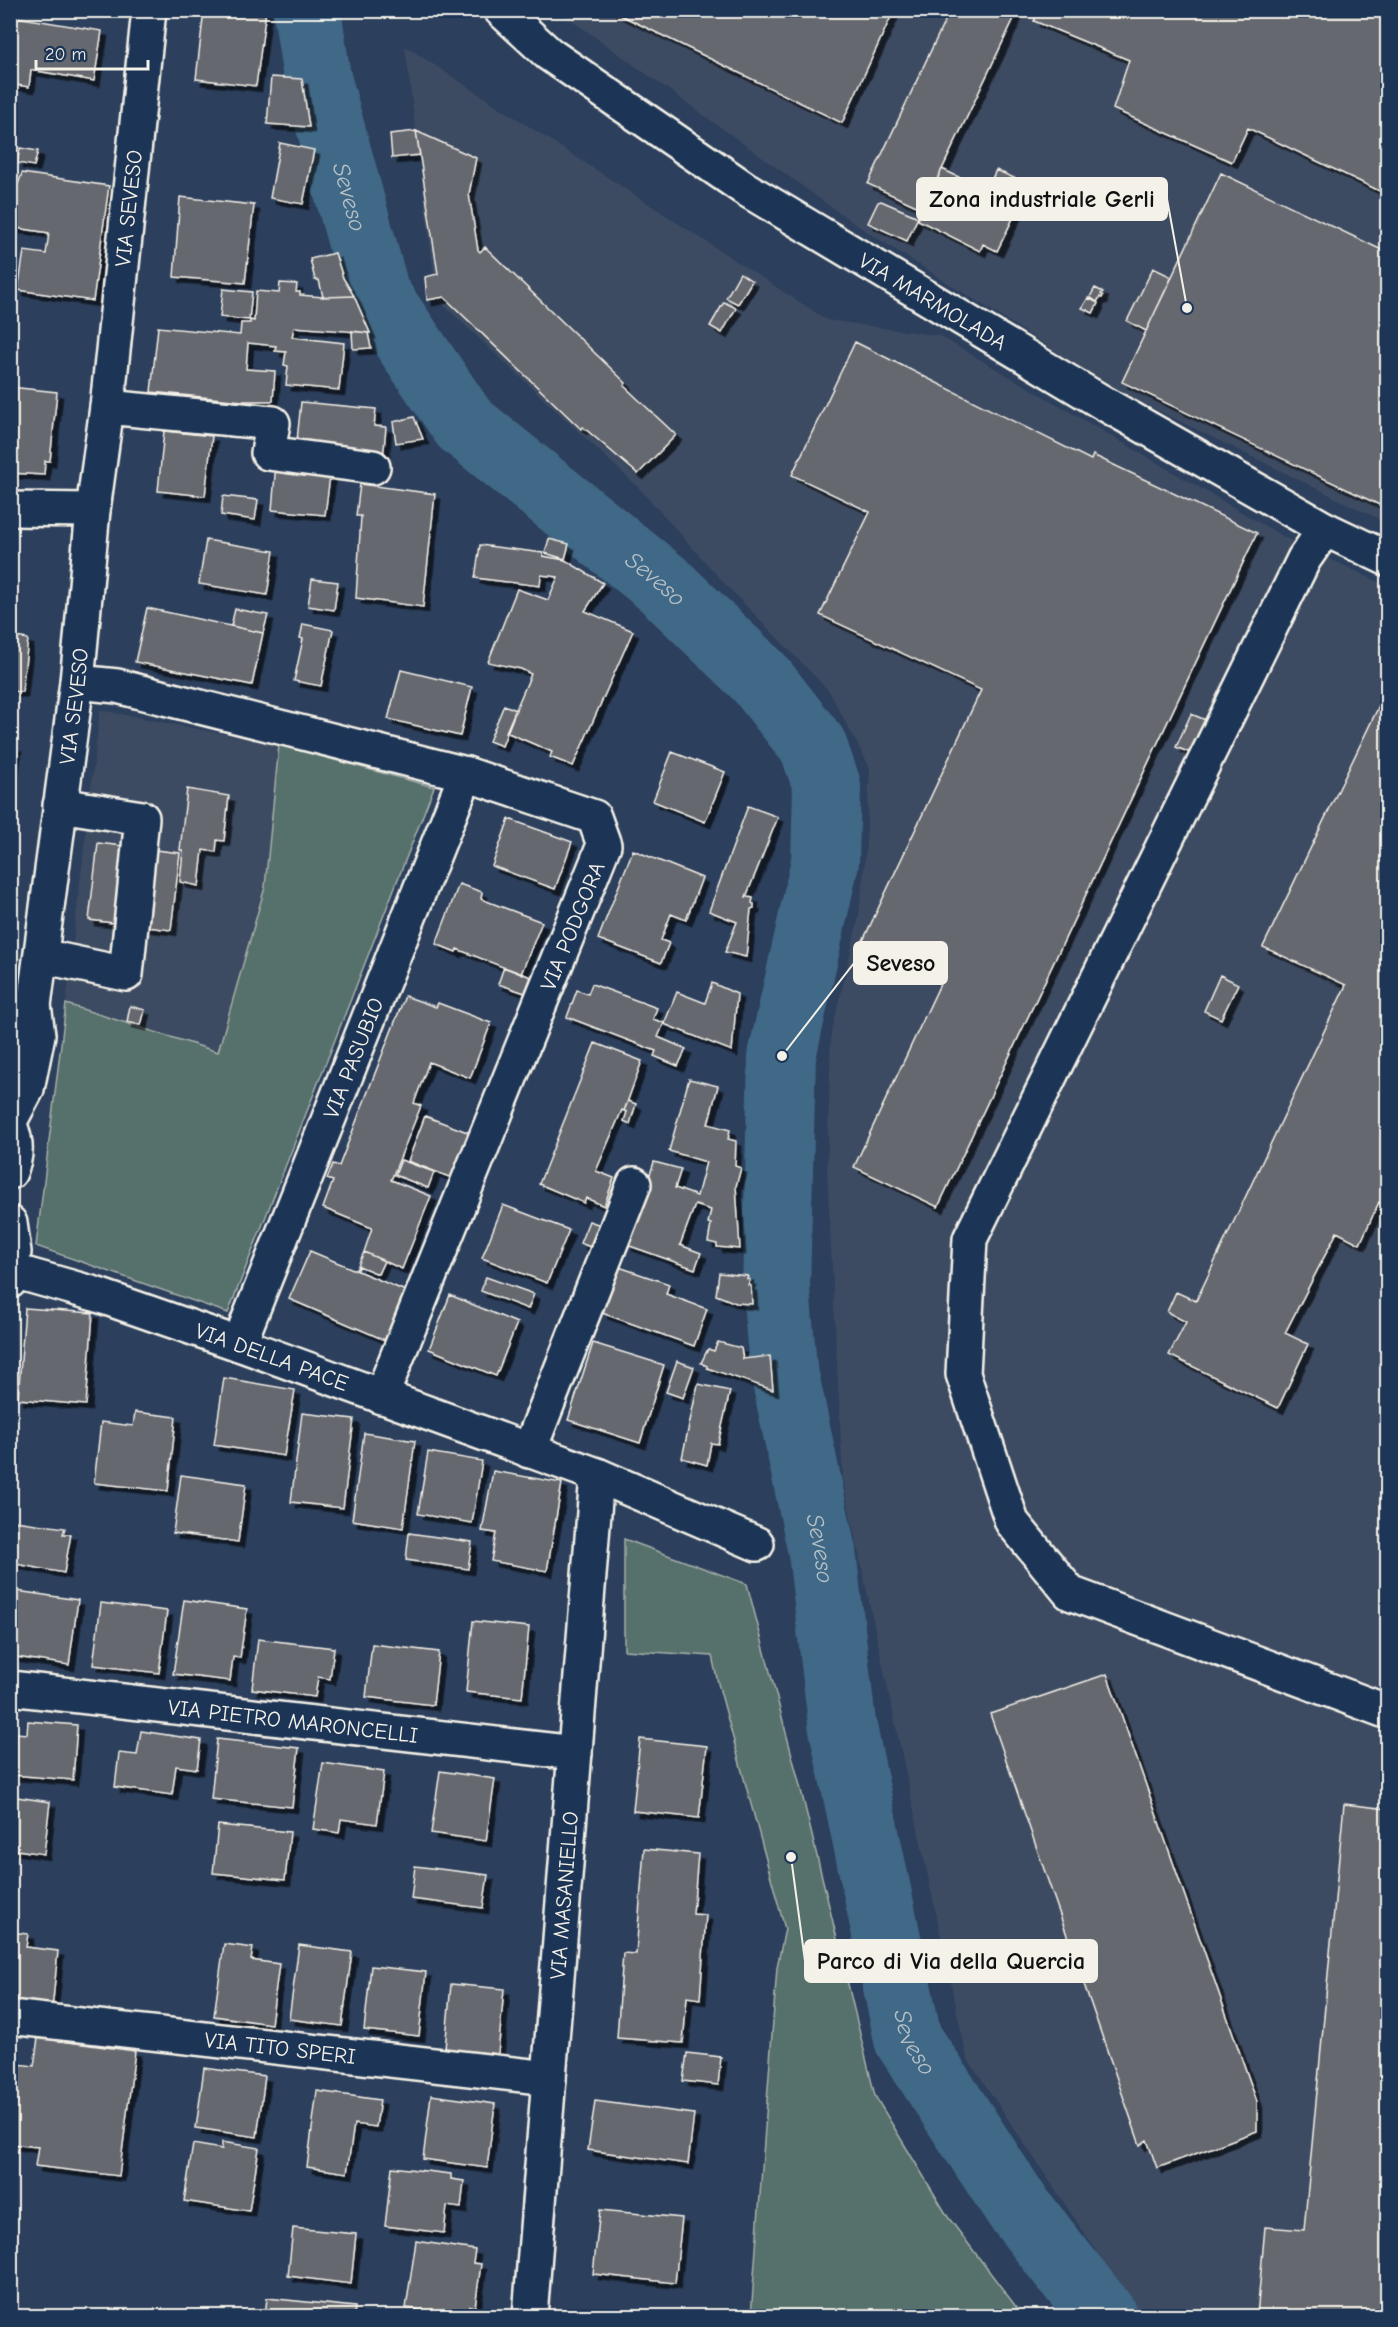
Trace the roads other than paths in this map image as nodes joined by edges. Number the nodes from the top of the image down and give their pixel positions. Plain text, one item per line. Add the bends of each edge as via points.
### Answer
1 (149, 10) edge
2 (501, 10) edge
3 (107, 407) junction
4 (374, 467) dead end
5 (10, 509) edge
6 (93, 510) junction
7 (1325, 529) junction
8 (1388, 559) edge
9 (77, 682) junction
10 (466, 774) junction
11 (60, 805) junction
12 (41, 956) junction
13 (34, 1005) junction
14 (10, 1047) edge
15 (10, 1123) edge
16 (11, 1172) edge
17 (634, 1184) dead end
18 (10, 1223) edge
19 (11, 1274) edge
20 (239, 1344) junction
21 (381, 1396) junction
22 (529, 1451) junction
23 (597, 1475) junction
24 (757, 1544) dead end
25 (10, 1688) edge
26 (1388, 1712) edge
27 (575, 1753) junction
28 (10, 2017) edge
29 (549, 2078) junction
30 (530, 2316) edge

1 - 3 street, VIA SEVESO
2 - 7 street, VIA MARMOLADA via 549,54 744,188 1105,404
3 - 4 street via 273,423 268,453
3 - 6 street, VIA SEVESO
5 - 6 street
6 - 9 street, VIA SEVESO
7 - 8 street, VIA MARMOLADA
7 - 26 street via 1304,559 970,1239 963,1374 1012,1522 1070,1593
9 - 10 street, VIA PODGORA via 117,686
9 - 11 street, VIA SEVESO
10 - 20 street, VIA PASUBIO
10 - 21 street, VIA PODGORA via 594,817 604,845
11 - 12 street, VIA SEVESO
11 - 12 street via 142,818 126,974
12 - 13 street, VIA SEVESO
13 - 14 street, VIA SEVESO
13 - 15 street, VIA SEVESO via 38,1035 27,1089
15 - 16 street via 16,1138
17 - 22 street
18 - 19 street via 14,1251
19 - 20 street, VIA DELLA PACE via 95,1294
20 - 21 street, VIA DELLA PACE
21 - 22 street, VIA DELLA PACE
22 - 23 street, VIA DELLA PACE
23 - 24 street, VIA DELLA PACE
23 - 27 street, VIA MASANIELLO
25 - 27 street, VIA PIETRO MARONCELLI
27 - 29 street, VIA MASANIELLO
28 - 29 street, VIA TITO SPERI
29 - 30 street, VIA MASANIELLO

